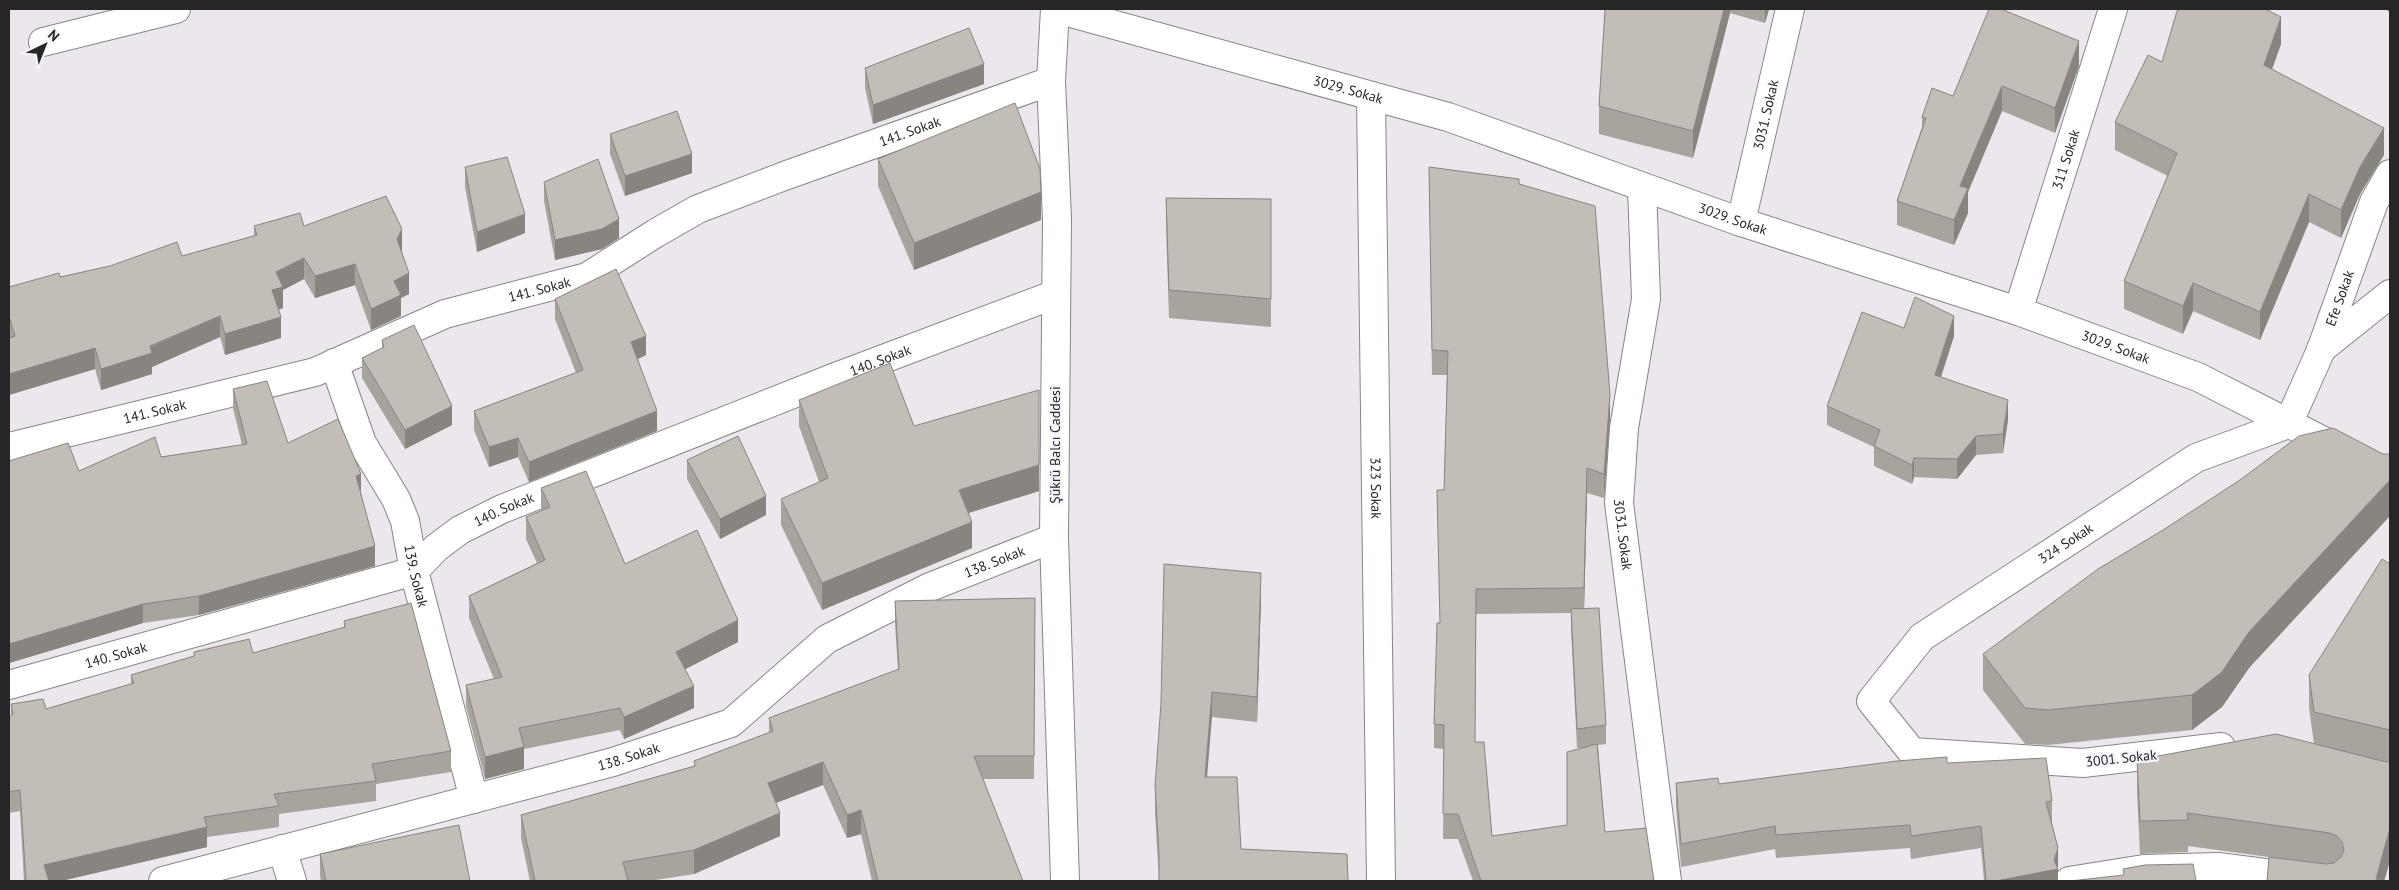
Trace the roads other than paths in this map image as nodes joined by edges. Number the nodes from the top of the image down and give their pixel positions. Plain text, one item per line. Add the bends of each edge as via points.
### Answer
1 (176, 9) edge
2 (1056, 9) edge
3 (1790, 9) edge
4 (2113, 9) edge
5 (43, 42) dead end
6 (1051, 81) junction
7 (1372, 96) junction
8 (2390, 174) edge
9 (1642, 187) junction
10 (1742, 222) junction
11 (1056, 294) junction
12 (2390, 294) edge
13 (2018, 311) junction
14 (2321, 350) junction
15 (334, 363) junction
16 (2288, 424) junction
17 (9, 447) edge
18 (2390, 475) edge
19 (1054, 538) junction
20 (414, 571) junction
21 (9, 685) edge
22 (1871, 701) joint
23 (2248, 744) edge
24 (474, 799) junction
25 (282, 849) junction
26 (163, 881) edge
27 (292, 881) edge
28 (1065, 881) edge
29 (1381, 881) edge
30 (1668, 881) edge
31 (2069, 881) edge
32 (2328, 881) edge

1 - 5 street
2 - 6 street, Şükrü Balcı Caddesi
2 - 7 street, 3029. Sokak
3 - 10 street, 3031. Sokak
4 - 13 street, 311 Sokak
6 - 11 street, Şükrü Balcı Caddesi via 1057,219
6 - 15 street, 141. Sokak via 698,209 587,277 445,314
7 - 9 street, 3029. Sokak via 1448,118
7 - 29 street, 323 Sokak
8 - 14 street, Efe Sokak via 2374,202
9 - 10 street, 3029. Sokak
9 - 30 street, 3031. Sokak via 1646,299 1624,428 1619,503
10 - 13 street, 3029. Sokak
11 - 19 street, Şükrü Balcı Caddesi
11 - 20 street, 140. Sokak via 502,509 460,530 436,548
12 - 14 street
13 - 16 street, 3029. Sokak via 2198,377
14 - 16 street, Efe Sokak
15 - 17 street, 141. Sokak via 315,372
15 - 20 street, 139. Sokak via 362,443 396,499 405,521
16 - 18 street, 3029. Sokak
16 - 22 street, 324 Sokak via 2196,458 1922,636
19 - 24 street, 138. Sokak via 930,587 827,639 732,722 613,762
19 - 28 street, Şükrü Balcı Caddesi
20 - 21 street, 140. Sokak
20 - 24 street, 139. Sokak
22 - 23 street, 3001. Sokak via 1912,752 2083,763
24 - 25 street, 138. Sokak
25 - 26 street, 138. Sokak
25 - 27 street
31 - 32 street via 2144,869 2218,867

